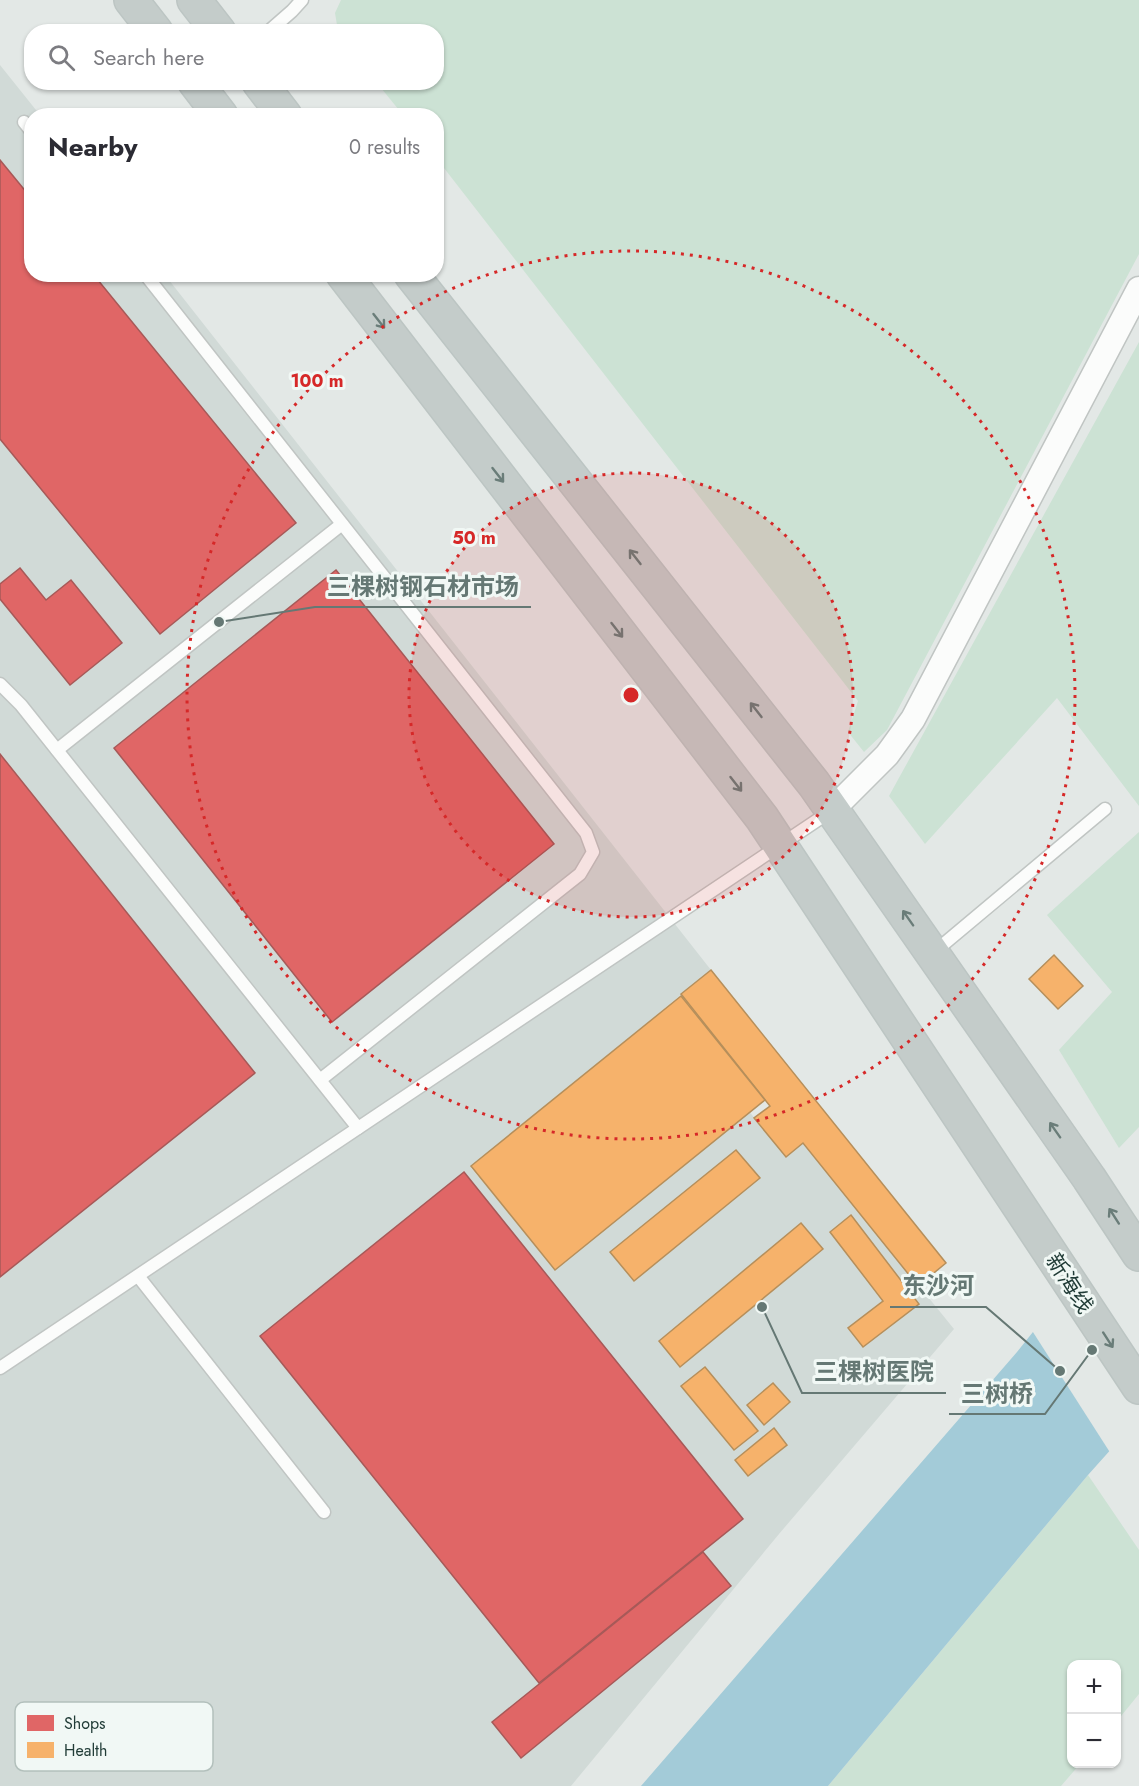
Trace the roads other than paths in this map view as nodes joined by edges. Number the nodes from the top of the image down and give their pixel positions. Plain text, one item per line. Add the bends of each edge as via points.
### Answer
1 (131, 0) edge
2 (194, 0) edge
3 (302, 0) edge
4 (150, 24) edge
5 (213, 24) edge
6 (277, 24) edge
7 (204, 90) edge
8 (265, 90) edge
9 (215, 108) edge
10 (279, 108) edge
11 (151, 282) edge
12 (349, 282) edge
13 (417, 282) edge
14 (1139, 289) edge
15 (342, 524) junction
16 (0, 684) edge
17 (57, 750) junction
18 (1105, 809) dead end
19 (832, 810) junction
20 (780, 845) junction
21 (932, 953) junction
22 (320, 1080) junction
23 (358, 1128) junction
24 (1139, 1254) edge
25 (138, 1276) junction
26 (0, 1368) edge
27 (1139, 1387) edge
28 (324, 1512) dead end

1 - 4 highway
2 - 5 highway
3 - 6 lane
7 - 9 highway
8 - 10 highway
11 - 15 lane
12 -> 20 highway, 新海线
19 -> 13 highway
14 - 19 street via 913,720 887,755
15 - 17 lane
15 - 22 lane via 586,833 593,852 580,873
16 - 17 lane
17 - 22 lane
18 - 21 lane
19 - 20 lane
21 -> 19 highway
20 - 23 lane
20 -> 27 highway, 新海线
24 -> 21 highway
22 - 23 lane
23 - 25 lane
25 - 26 lane
25 - 28 lane

